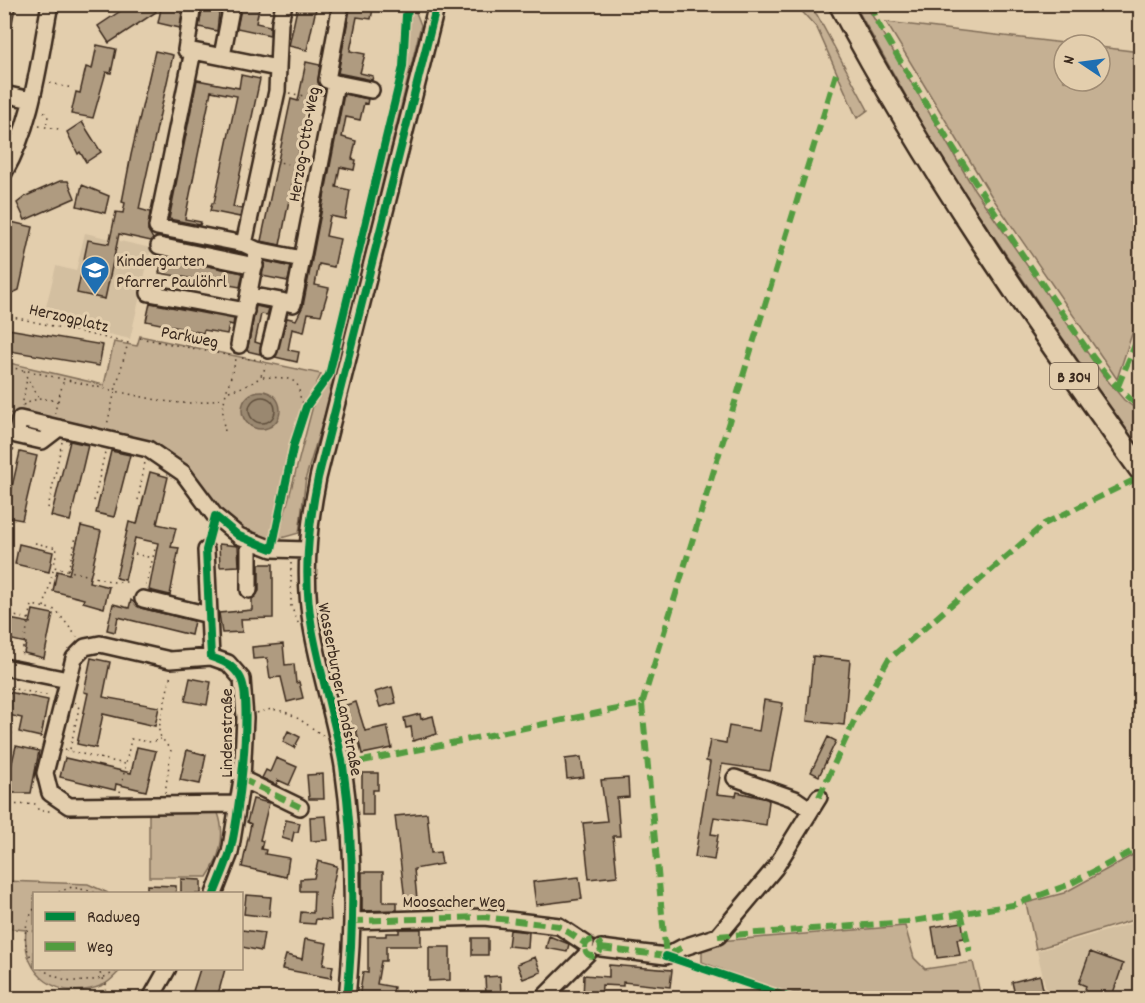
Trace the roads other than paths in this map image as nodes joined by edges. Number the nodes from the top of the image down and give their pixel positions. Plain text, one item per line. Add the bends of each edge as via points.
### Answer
1 (50, 4) edge
2 (194, 4) edge
3 (232, 4) edge
4 (284, 4) edge
5 (341, 4) edge
6 (437, 4) edge
7 (828, 4) edge
8 (840, 4) edge
9 (859, 41) junction
10 (186, 50) dead end
11 (222, 56) junction
12 (277, 68) junction
13 (336, 83) junction
14 (371, 90) dead end
15 (4, 94) edge
16 (31, 100) junction
17 (4, 173) edge
18 (159, 246) dead end
19 (250, 247) junction
20 (302, 259) junction
21 (255, 266) junction
22 (148, 293) dead end
23 (249, 295) junction
24 (281, 301) junction
25 (246, 311) junction
26 (269, 350) dead end
27 (237, 351) road end
28 (21, 412) road end
29 (1140, 469) edge
30 (249, 540) junction
31 (206, 550) dead end
32 (307, 550) junction
33 (249, 590) dead end
34 (143, 599) road end
35 (209, 615) junction
36 (211, 657) junction
37 (11, 668) edge
38 (68, 680) junction
39 (735, 778) dead end
40 (242, 779) junction
41 (238, 804) junction
42 (300, 807) dead end
43 (215, 892) edge
44 (352, 921) junction
45 (592, 949) junction
46 (167, 970) edge
47 (151, 999) edge
48 (347, 999) edge
49 (543, 999) edge

1 - 16 street
2 - 10 street
3 - 11 street
4 - 12 street
5 - 13 street, Herzog-Otto-Weg via 327,80
6 - 32 street, Wasserburger Landstraße via 318,478
7 - 9 highway
8 - 9 highway, B 304
9 - 29 highway, B 304 via 960,208
11 - 12 street
11 - 19 street via 193,51 157,227
12 - 19 street via 278,91
13 - 14 street
13 - 20 street, Herzog-Otto-Weg
15 - 16 street
16 - 17 street via 20,140
18 - 21 street
19 - 20 street
19 - 21 street
20 - 24 street, Herzog-Otto-Weg via 293,303
21 - 23 street
22 - 25 street
23 - 24 street
23 - 25 street
24 - 26 street
25 - 27 street
28 - 30 street via 16,435 42,441 58,428 148,449 183,473 215,516
30 - 32 street via 272,549
30 - 33 street
31 - 35 street
32 - 44 street, Wasserburger Landstraße via 312,628 337,736 351,843
34 - 35 street
35 - 36 street
36 - 38 street via 170,660 100,644 85,647 74,658
36 - 40 street, Lindenstraße via 228,663 242,679
37 - 38 street
38 - 41 street, Lindenstraße via 69,700 45,774 50,793 69,806
39 - 45 street, Moosacher Weg via 815,804 774,868 718,936 666,956
40 - 41 street, Lindenstraße
40 - 42 street, Lindenstraße
41 - 43 street, Lindenstraße via 230,854
44 - 45 street, Moosacher Weg via 484,917 559,926
44 - 48 street, Wasserburger Landstraße
45 - 49 street
46 - 47 street

